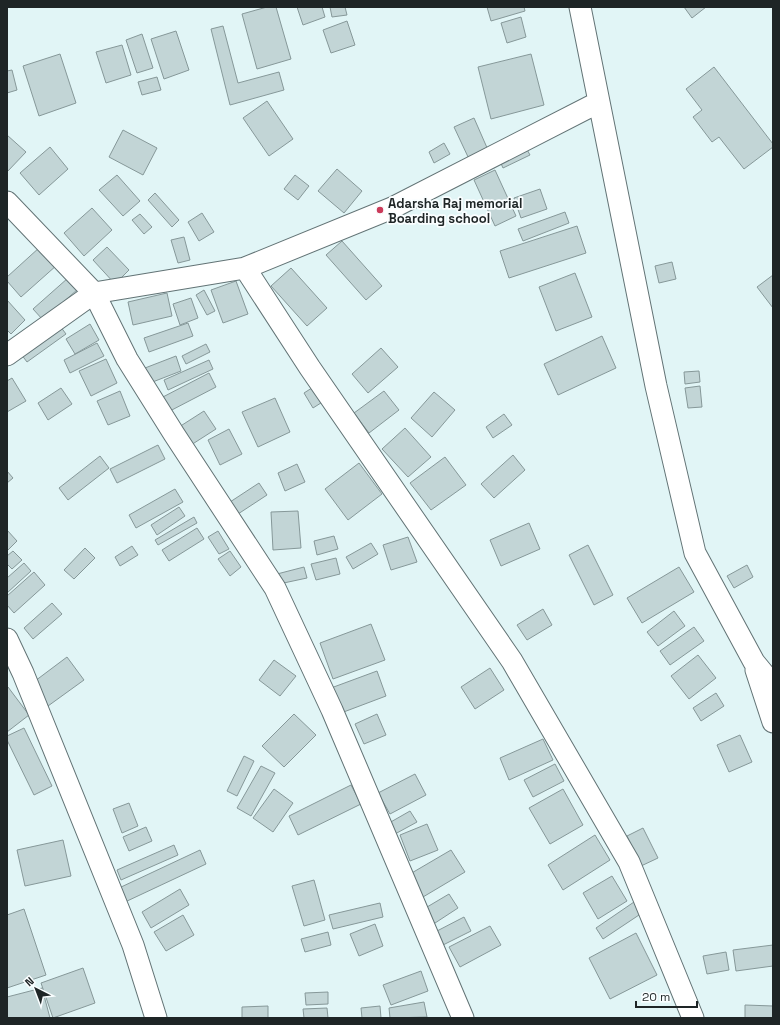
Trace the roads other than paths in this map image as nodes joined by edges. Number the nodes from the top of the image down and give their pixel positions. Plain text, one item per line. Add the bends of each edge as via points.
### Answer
1 (580, 7) edge
2 (599, 102) junction
3 (7, 202) edge
4 (245, 268) junction
5 (94, 293) junction
6 (7, 355) edge
7 (7, 639) edge
8 (754, 662) junction
9 (773, 685) edge
10 (773, 722) edge
11 (156, 1018) edge
12 (463, 1018) edge
13 (693, 1018) edge

1 - 2 street
2 - 4 street via 392,208
2 - 8 street via 656,386 695,553
3 - 5 street
4 - 5 street
4 - 13 street via 310,368 512,661 629,862
5 - 6 street
5 - 12 street via 127,360 275,588 332,710
7 - 11 street via 133,945
8 - 9 street
8 - 10 street

